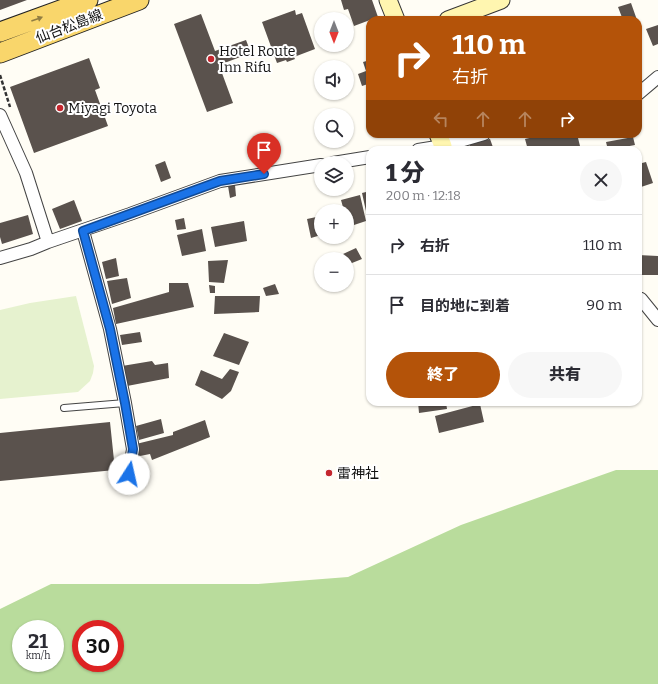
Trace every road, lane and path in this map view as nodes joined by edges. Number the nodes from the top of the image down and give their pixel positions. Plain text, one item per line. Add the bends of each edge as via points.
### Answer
1 (88, 0) edge
2 (139, 0) edge
3 (388, 0) edge
4 (501, 0) edge
5 (394, 16) edge
6 (459, 16) edge
7 (0, 32) edge
8 (0, 53) edge
9 (0, 75) edge
10 (658, 77) edge
11 (642, 91) edge
12 (10, 108) dead end
13 (0, 115) edge
14 (465, 138) edge
15 (442, 143) edge
16 (432, 146) edge
17 (366, 158) edge
18 (354, 160) edge
19 (314, 166) edge
20 (83, 231) junction
21 (48, 242) junction
22 (0, 258) edge
23 (642, 300) edge
24 (658, 320) edge
25 (125, 403) junction
26 (64, 408) dead end
27 (129, 474) dead end

7 -> 1 main road, 仙台松島線
2 - 8 main road, 仙台松島線
3 - 5 street
4 - 6 street
9 - 12 path
10 - 11 street
13 - 21 street via 26,173
14 - 15 street
15 - 16 street
17 - 18 street
19 - 20 street via 220,181
20 - 21 street
20 - 25 street via 110,329
21 - 22 street
23 - 24 street
25 - 26 lane
25 - 27 street via 133,449

